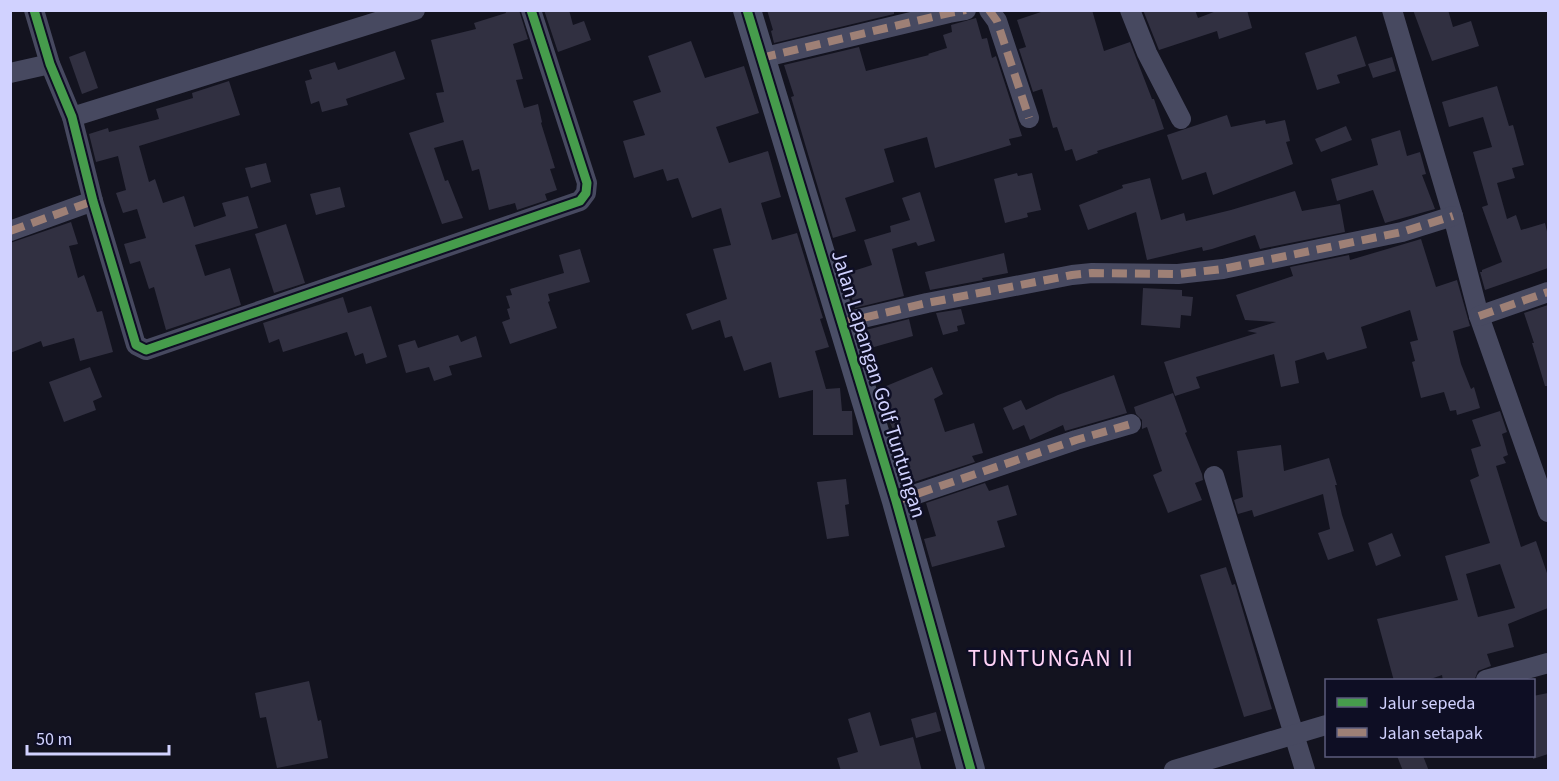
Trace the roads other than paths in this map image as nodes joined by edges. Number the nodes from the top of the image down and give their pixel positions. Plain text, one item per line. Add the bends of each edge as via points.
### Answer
1 (34, 10) edge
2 (415, 10) edge
3 (531, 10) edge
4 (747, 10) edge
5 (966, 10) edge
6 (989, 10) edge
7 (1130, 10) edge
8 (1392, 10) edge
9 (761, 58) junction
10 (50, 64) junction
11 (10, 73) edge
12 (72, 117) junction
13 (1029, 118) dead end
14 (1181, 119) dead end
15 (93, 201) junction
16 (1453, 216) junction
17 (10, 231) edge
18 (1548, 292) edge
19 (1479, 316) junction
20 (841, 323) junction
21 (1131, 424) dead end
22 (1214, 476) dead end
23 (896, 501) junction
24 (1548, 512) edge
25 (1548, 663) edge
26 (1493, 679) edge
27 (1325, 725) edge
28 (1294, 734) junction
29 (971, 771) edge
30 (1174, 771) edge
31 (1305, 771) edge

1 - 10 street
2 - 12 street
3 - 15 street via 587,183 580,201 146,350 136,345
4 - 9 street, Jalan Lapangan Golf Tuntungan
5 - 9 street
6 - 13 street via 997,21
7 - 14 street via 1146,52
8 - 16 street
9 - 20 street, Jalan Lapangan Golf Tuntungan
10 - 11 street
10 - 12 street
12 - 15 street
15 - 17 street
16 - 19 street
16 - 20 street via 1402,232 1223,269 1178,274 1072,275
18 - 19 street
19 - 24 street
20 - 23 street, Jalan Lapangan Golf Tuntungan
21 - 23 street
22 - 28 street
23 - 29 street, Jalan Lapangan Golf Tuntungan
25 - 26 street
27 - 28 street
28 - 30 street
28 - 31 street

